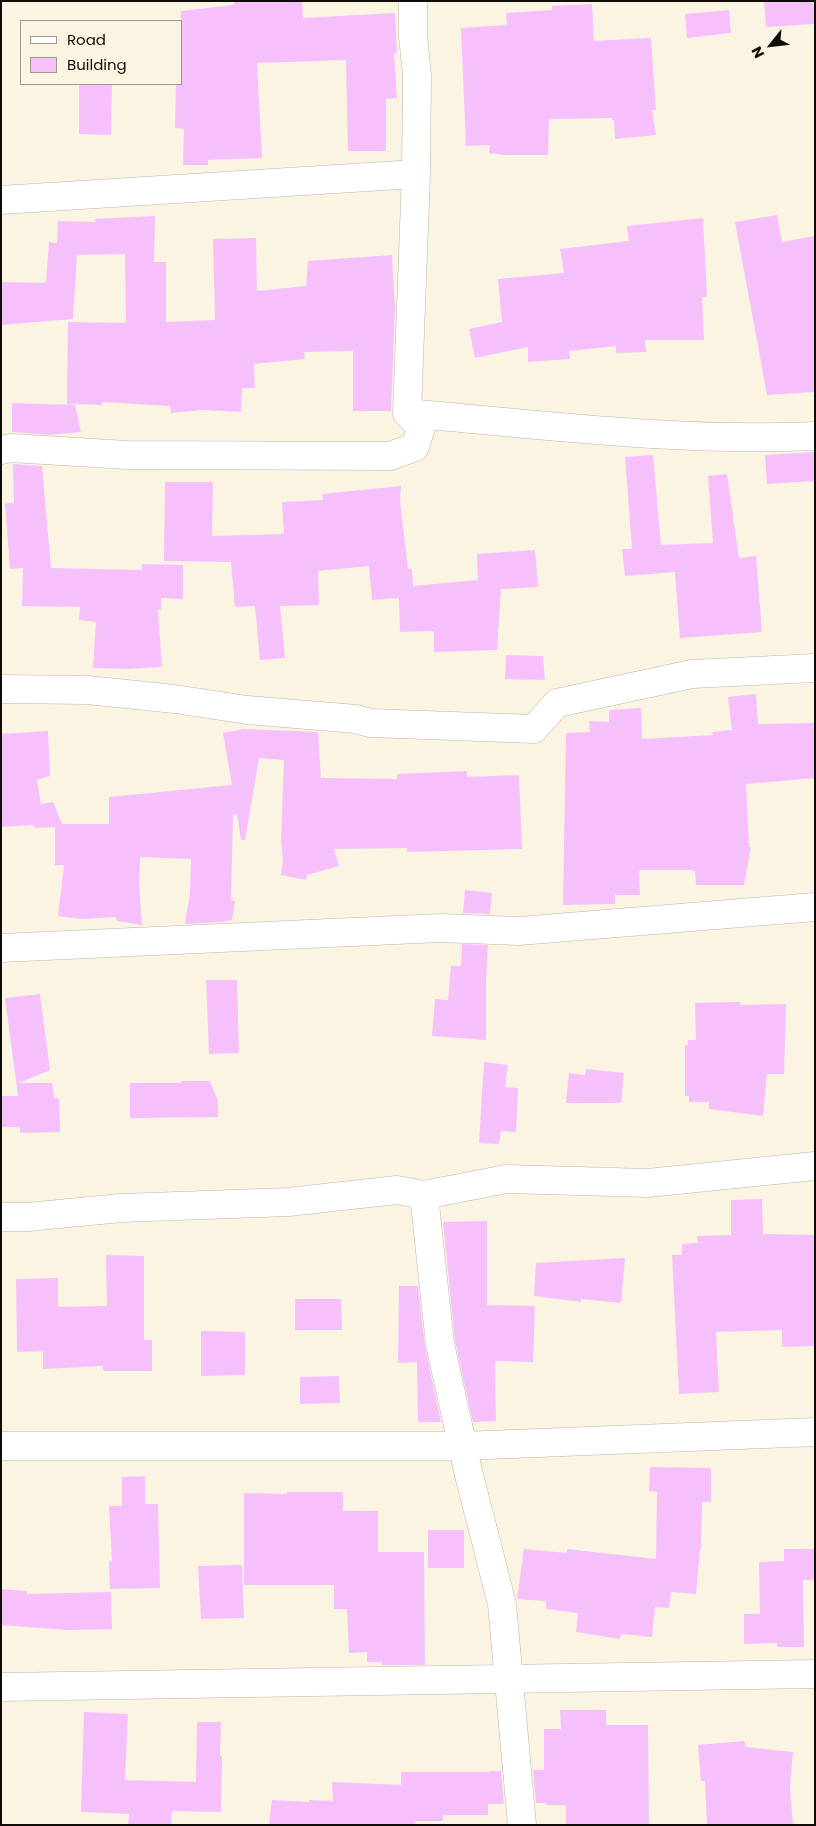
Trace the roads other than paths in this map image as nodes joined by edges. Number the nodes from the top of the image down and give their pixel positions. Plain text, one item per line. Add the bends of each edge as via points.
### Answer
1 (413, 1) edge
2 (416, 174) junction
3 (1, 200) edge
4 (407, 413) junction
5 (815, 436) edge
6 (1, 450) edge
7 (815, 668) edge
8 (1, 688) edge
9 (815, 907) edge
10 (1, 948) edge
11 (815, 1166) edge
12 (424, 1195) junction
13 (1, 1217) edge
14 (815, 1432) edge
15 (1, 1446) edge
16 (462, 1446) junction
17 (815, 1674) edge
18 (509, 1679) junction
19 (1, 1687) edge
20 (522, 1825) edge

1 - 2 street via 417,75
2 - 3 street
2 - 4 street
4 - 5 street via 671,436
4 - 6 street via 420,427 415,448 390,456 127,455
7 - 8 street via 692,674 557,703 534,729 370,724 356,718 247,710 87,690
9 - 10 street via 519,931 440,928
11 - 12 street via 648,1183 506,1179
12 - 13 street via 397,1190 288,1202 121,1208
12 - 16 street via 440,1344
14 - 16 street
15 - 16 street
16 - 18 street via 502,1604
17 - 18 street
18 - 19 street
18 - 20 street

